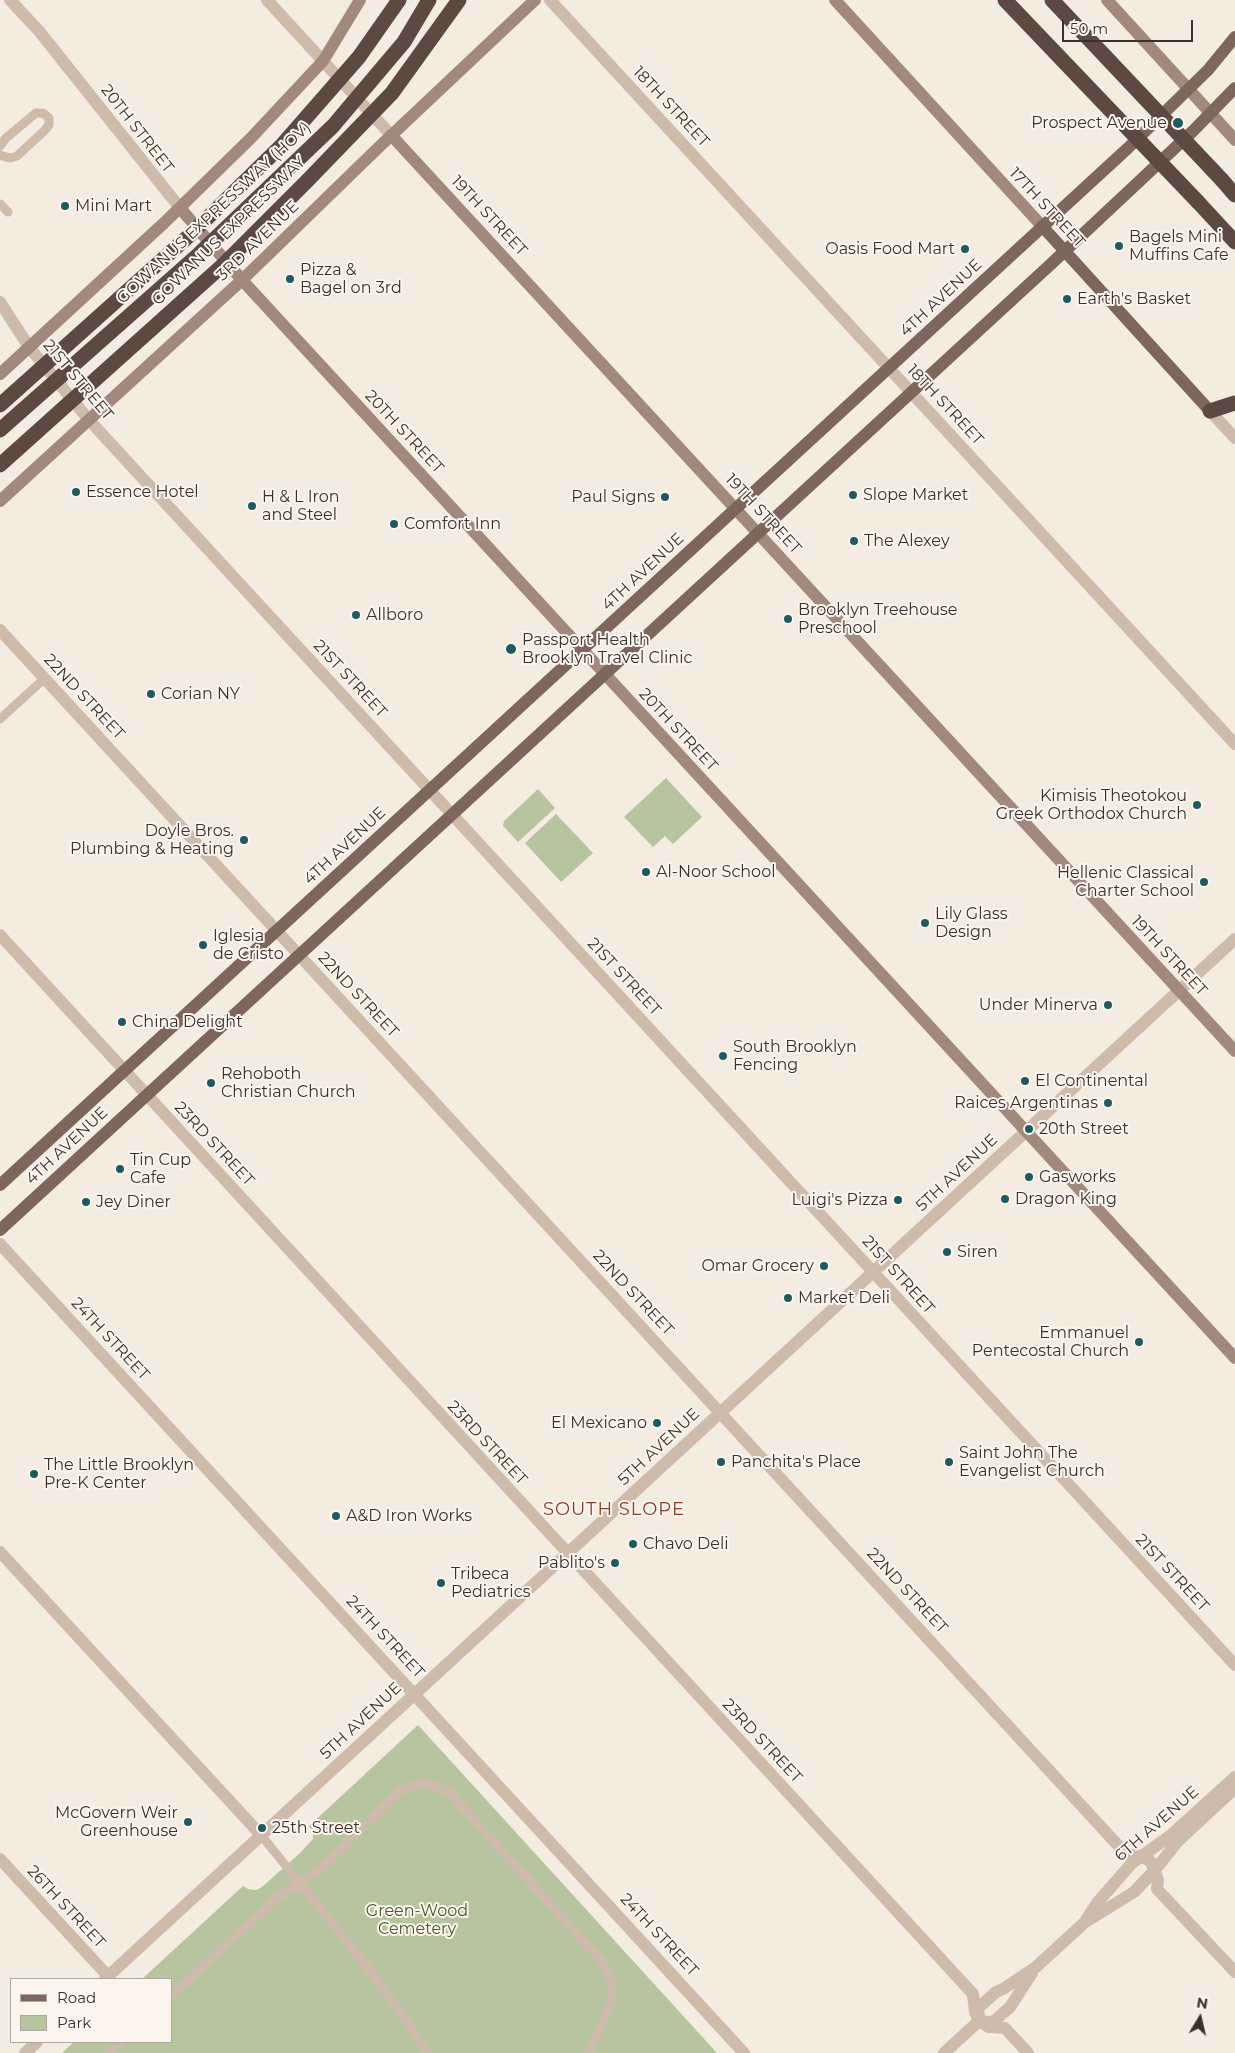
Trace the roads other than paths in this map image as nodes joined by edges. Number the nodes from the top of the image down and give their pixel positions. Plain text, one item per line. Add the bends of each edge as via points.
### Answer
1 (10, 0) edge
2 (267, 0) edge
3 (399, 0) edge
4 (429, 0) edge
5 (459, 0) edge
6 (535, 0) edge
7 (550, 0) edge
8 (835, 0) edge
9 (1005, 0) edge
10 (1052, 0) edge
11 (1107, 0) edge
12 (358, 4) edge
13 (1235, 37) edge
14 (323, 61) junction
15 (1235, 88) edge
16 (1188, 89) junction
17 (1210, 113) junction
18 (392, 135) junction
19 (1235, 140) edge
20 (0, 146) edge
21 (0, 155) edge
22 (1235, 195) edge
23 (0, 204) edge
24 (180, 208) junction
25 (8, 212) dead end
26 (1042, 226) junction
27 (1235, 242) edge
28 (1065, 250) junction
29 (242, 280) junction
30 (0, 302) edge
31 (29, 347) junction
32 (889, 368) junction
33 (0, 374) edge
34 (911, 392) junction
35 (1235, 403) edge
36 (0, 405) edge
37 (1210, 411) junction
38 (89, 420) junction
39 (0, 430) edge
40 (1235, 438) edge
41 (0, 465) edge
42 (0, 501) edge
43 (736, 509) junction
44 (758, 533) junction
45 (0, 630) edge
46 (582, 650) junction
47 (605, 674) junction
48 (44, 678) junction
49 (0, 719) edge
50 (1235, 744) edge
51 (430, 789) junction
52 (453, 814) junction
53 (277, 930) junction
54 (0, 935) edge
55 (1235, 939) edge
56 (299, 955) junction
57 (1179, 990) junction
58 (1235, 1051) edge
59 (124, 1071) junction
60 (146, 1095) junction
61 (1026, 1131) junction
62 (0, 1186) edge
63 (0, 1230) edge
64 (0, 1244) edge
65 (873, 1272) junction
66 (1235, 1358) edge
67 (720, 1412) junction
68 (0, 1552) edge
69 (567, 1553) junction
70 (1235, 1665) edge
71 (415, 1694) junction
72 (1235, 1777) edge
73 (1235, 1788) edge
74 (261, 1835) junction
75 (1142, 1856) junction
76 (0, 1859) edge
77 (1155, 1870) junction
78 (299, 1883) junction
79 (1084, 1922) junction
80 (1036, 1967) junction
81 (1235, 1972) edge
82 (107, 1978) edge
83 (172, 1995) edge
84 (979, 2021) junction
85 (36, 2043) edge
86 (121, 2043) edge
87 (25, 2053) edge
88 (109, 2053) edge
89 (427, 2053) edge
90 (589, 2053) edge
91 (744, 2053) edge
92 (944, 2053) edge
93 (1028, 2053) edge

1 - 24 street, 20TH STREET via 40,31
2 - 14 street, 19TH STREET
3 - 36 highway, GOWANUS EXPRESSWAY, bridge via 359,57 283,144 191,234
4 - 39 highway, GOWANUS EXPRESSWAY (HOV), bridge via 404,42 334,126 199,254
5 - 41 highway, GOWANUS EXPRESSWAY, bridge via 392,94 308,180 223,265
6 - 18 main road, 3RD AVENUE
7 - 32 street, 18TH STREET
8 - 26 main road, 17TH STREET
9 - 27 highway, bridge
10 - 22 highway, bridge
11 - 16 main road
12 - 14 main road
13 - 16 main road, 4TH AVENUE
14 - 18 street, 19TH STREET
14 - 24 main road
15 - 17 main road, 4TH AVENUE
16 - 17 main road
16 - 26 main road, 4TH AVENUE
17 - 19 main road
17 - 28 main road, 4TH AVENUE
18 - 29 main road, 3RD AVENUE
18 - 43 main road, 19TH STREET
20 - 21 lane via 36,113 43,113 49,118 44,131 17,156
23 - 25 lane
24 - 29 main road, 20TH STREET
24 - 31 main road
26 - 28 main road, 17TH STREET
26 - 32 main road, 4TH AVENUE
28 - 34 main road, 4TH AVENUE
28 - 37 main road, 17TH STREET
29 - 38 main road, 3RD AVENUE
29 - 46 main road, 20TH STREET
30 - 31 street, 21ST STREET
31 - 33 main road
31 - 38 street, 21ST STREET
32 - 34 street, 18TH STREET
32 - 43 main road, 4TH AVENUE
34 - 44 main road, 4TH AVENUE
34 - 50 street, 18TH STREET
35 - 37 highway
37 - 40 street, 17TH STREET
38 - 42 main road, 3RD AVENUE
38 - 51 street, 21ST STREET
43 - 44 main road, 19TH STREET
43 - 46 main road, 4TH AVENUE
44 - 47 main road, 4TH AVENUE
44 - 57 main road, 19TH STREET
45 - 48 street, 22ND STREET
46 - 47 main road, 20TH STREET
46 - 51 main road, 4TH AVENUE
47 - 52 main road, 4TH AVENUE
47 - 61 main road, 20TH STREET
48 - 49 lane
48 - 53 street, 22ND STREET
51 - 52 street, 21ST STREET
51 - 53 main road, 4TH AVENUE
52 - 56 main road, 4TH AVENUE
52 - 65 street, 21ST STREET
53 - 56 street, 22ND STREET
53 - 59 main road, 4TH AVENUE
54 - 59 street, 23RD STREET
55 - 57 street, 5TH AVENUE
56 - 60 main road, 4TH AVENUE
56 - 67 street, 22ND STREET
57 - 58 main road, 19TH STREET
57 - 61 street, 5TH AVENUE
59 - 60 street, 23RD STREET
59 - 62 main road, 4TH AVENUE
60 - 63 main road, 4TH AVENUE
60 - 69 street, 23RD STREET
61 - 65 street, 5TH AVENUE
61 - 66 main road, 20TH STREET
64 - 71 street, 24TH STREET
65 - 67 street, 5TH AVENUE
65 - 70 street, 21ST STREET
67 - 69 street, 5TH AVENUE
67 - 75 street, 22ND STREET via 1126,1854
68 - 74 street
69 - 71 street, 5TH AVENUE
69 - 84 street, 23RD STREET via 973,1994
71 - 74 street, 5TH AVENUE
71 - 91 street, 24TH STREET
72 - 75 street, 6TH AVENUE via 1170,1836
73 - 77 street, 6TH AVENUE via 1178,1841
74 - 78 lane
74 - 82 street, 5TH AVENUE
75 - 77 street, 22ND STREET via 1151,1862
75 - 79 street, 6TH AVENUE via 1132,1863
76 - 82 street, 26TH STREET
77 - 79 street, 6TH AVENUE via 1134,1892
77 - 81 street, 22ND STREET via 1158,1889
78 - 83 lane via 277,1898
78 - 89 lane via 366,1964
78 - 90 lane via 319,1870 400,1792 424,1782 450,1793 605,1965 612,1983 611,2003
79 - 80 street, 6TH AVENUE
80 - 84 street, 6TH AVENUE via 996,1992 978,2008
80 - 84 street, 6TH AVENUE via 1010,2007 992,2023
84 - 92 street, 6TH AVENUE
84 - 93 street via 989,2027 1005,2028
85 - 87 street
86 - 88 lane

